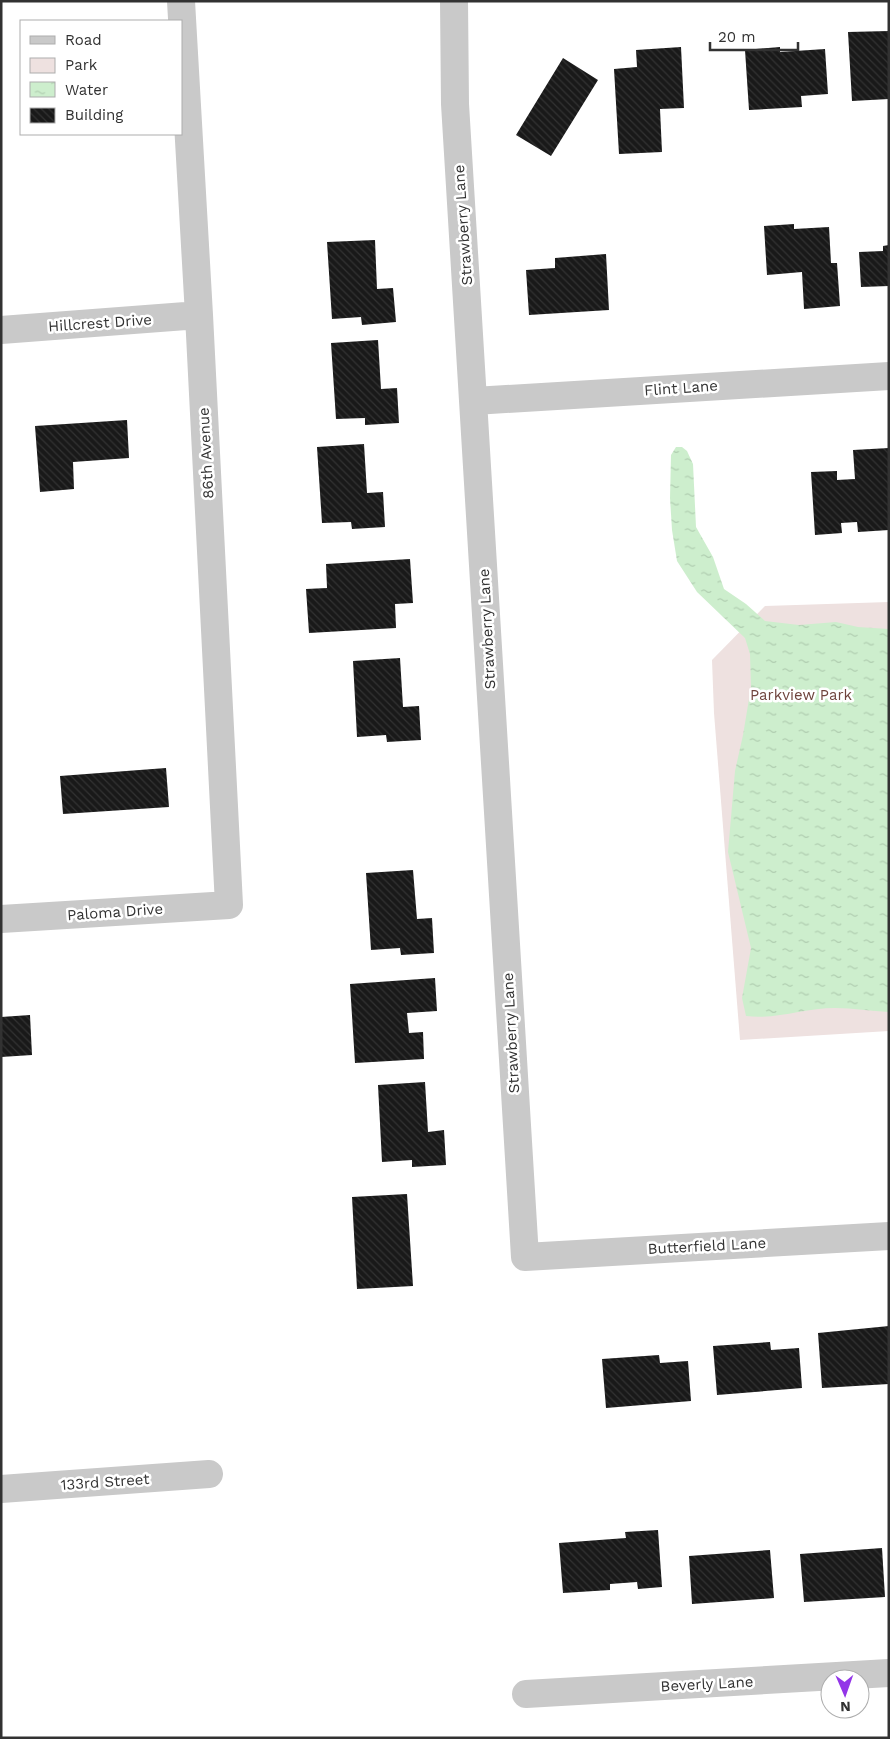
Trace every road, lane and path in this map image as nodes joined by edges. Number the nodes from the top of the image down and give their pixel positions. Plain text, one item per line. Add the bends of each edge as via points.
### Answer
1 (181, 1) edge
2 (454, 1) edge
3 (199, 315) junction
4 (1, 330) edge
5 (889, 376) edge
6 (474, 401) junction
7 (229, 905) joint
8 (1, 919) edge
9 (889, 1236) edge
10 (525, 1257) joint
11 (209, 1474) dead end
12 (1, 1489) edge
13 (889, 1673) edge
14 (526, 1694) dead end

1 - 3 street, 86th Avenue
2 - 6 street, Strawberry Lane via 455,104
3 - 4 street, Hillcrest Drive
3 - 7 street, 86th Avenue
5 - 6 street, Flint Lane
6 - 10 street, Strawberry Lane
7 - 8 street, Paloma Drive
9 - 10 street, Butterfield Lane
11 - 12 street, 133rd Street
13 - 14 street, Beverly Lane

